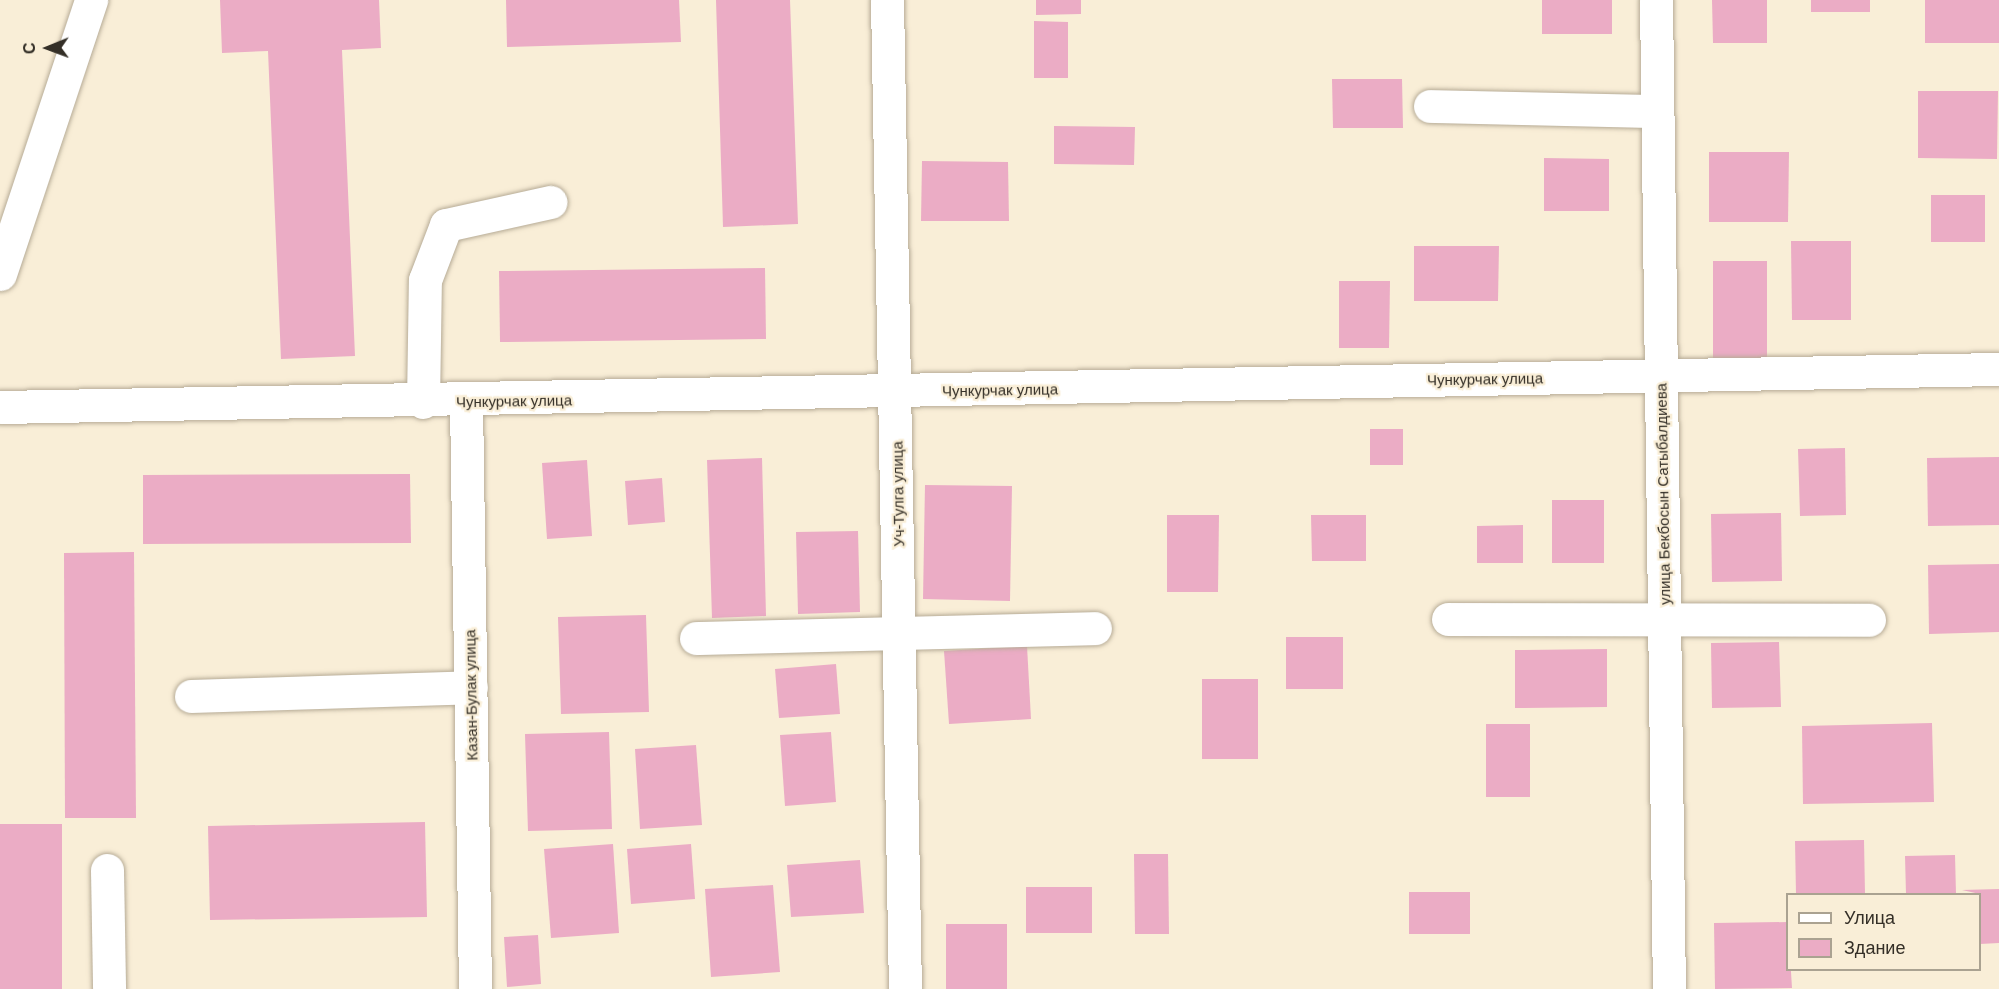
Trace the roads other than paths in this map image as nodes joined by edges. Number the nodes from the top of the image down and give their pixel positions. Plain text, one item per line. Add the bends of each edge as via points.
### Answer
1 (91, 0) edge
2 (886, 0) edge
3 (1656, 0) edge
4 (1430, 106) dead end
5 (1656, 111) junction
6 (551, 202) dead end
7 (0, 274) edge
8 (1999, 369) edge
9 (1661, 375) junction
10 (897, 392) junction
11 (423, 402) junction
12 (466, 402) junction
13 (0, 407) edge
14 (1448, 619) dead end
15 (1869, 620) dead end
16 (1665, 622) junction
17 (1095, 628) dead end
18 (900, 630) junction
19 (696, 638) dead end
20 (471, 687) junction
21 (191, 696) dead end
22 (107, 870) dead end
23 (109, 989) edge
24 (476, 989) edge
25 (905, 989) edge
26 (1669, 989) edge

1 - 7 street
2 - 10 street, Уч-Тулга улица
3 - 5 street, улица Бекбосын Сатыбалдиева
4 - 5 street
5 - 9 street, улица Бекбосын Сатыбалдиева
6 - 11 street via 446,225 425,280
8 - 9 street, Чункурчак улица
9 - 10 street, Чункурчак улица
9 - 16 street, улица Бекбосын Сатыбалдиева
10 - 12 street, Чункурчак улица
10 - 18 street, Уч-Тулга улица
11 - 12 street, Чункурчак улица
11 - 13 street, Чункурчак улица
12 - 20 street, Казан-Булак улица
14 - 16 street
15 - 16 street
16 - 26 street, улица Бекбосын Сатыбалдиева
17 - 18 street
18 - 19 street
18 - 25 street, Уч-Тулга улица
20 - 21 street
20 - 24 street, Казан-Булак улица
22 - 23 street

